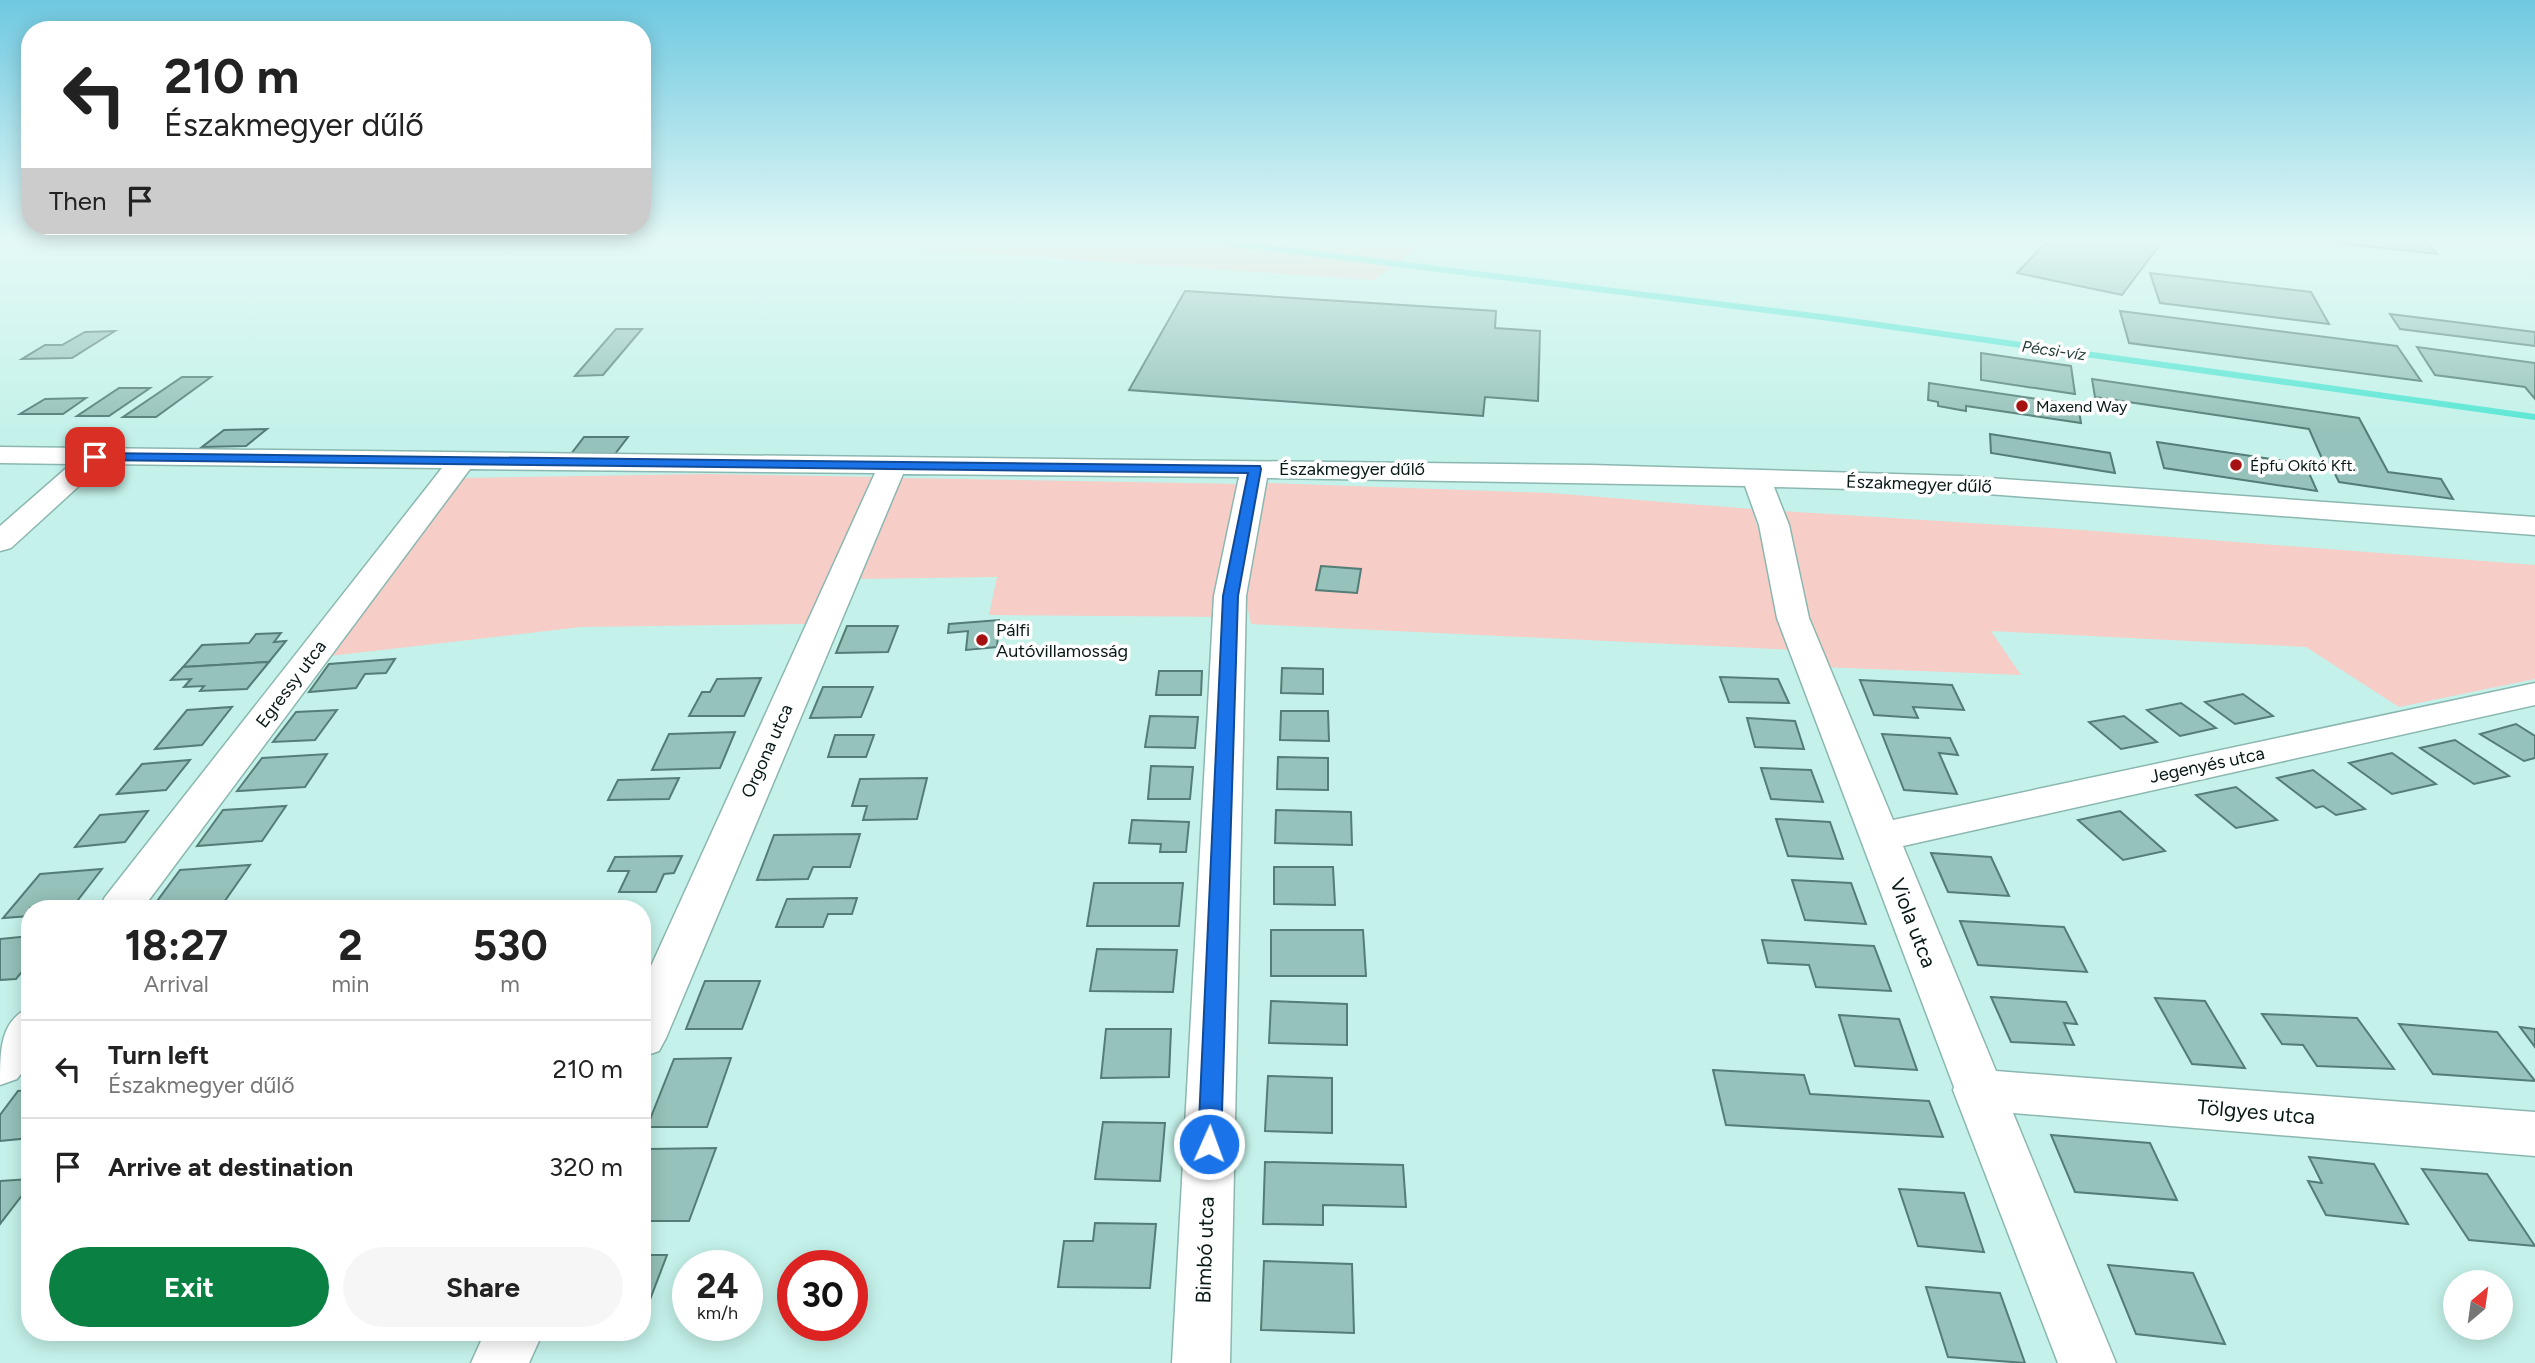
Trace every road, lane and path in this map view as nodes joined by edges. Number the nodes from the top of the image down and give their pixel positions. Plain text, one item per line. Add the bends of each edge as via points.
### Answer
1 (0, 456) edge
2 (95, 457) junction
3 (462, 461) junction
4 (893, 465) junction
5 (1255, 469) junction
6 (1756, 478) junction
7 (2535, 526) edge
8 (0, 542) edge
9 (2535, 694) edge
10 (1880, 837) junction
11 (126, 900) edge
12 (651, 1017) edge
13 (21, 1038) edge
14 (0, 1065) edge
15 (1978, 1090) junction
16 (2535, 1134) edge
17 (510, 1341) edge
18 (500, 1363) edge
19 (1201, 1363) edge
20 (2087, 1363) edge

1 - 2 street, Északmegyer dűlő
2 - 3 street, Északmegyer dűlő
2 - 8 street
3 - 4 street, Északmegyer dűlő
3 - 11 street, Egressy utca
4 - 5 street, Északmegyer dűlő
4 - 12 street, Orgona utca
5 - 6 street, Északmegyer dűlő
5 - 19 street, Bimbó utca via 1230,596
6 - 7 street, Északmegyer dűlő via 1961,484
6 - 10 street, Viola utca via 1774,524 1793,618
9 - 10 street, Jegenyés utca
10 - 15 street, Viola utca
13 - 14 street
15 - 16 street, Tölgyes utca
15 - 20 street, Viola utca
17 - 18 street

